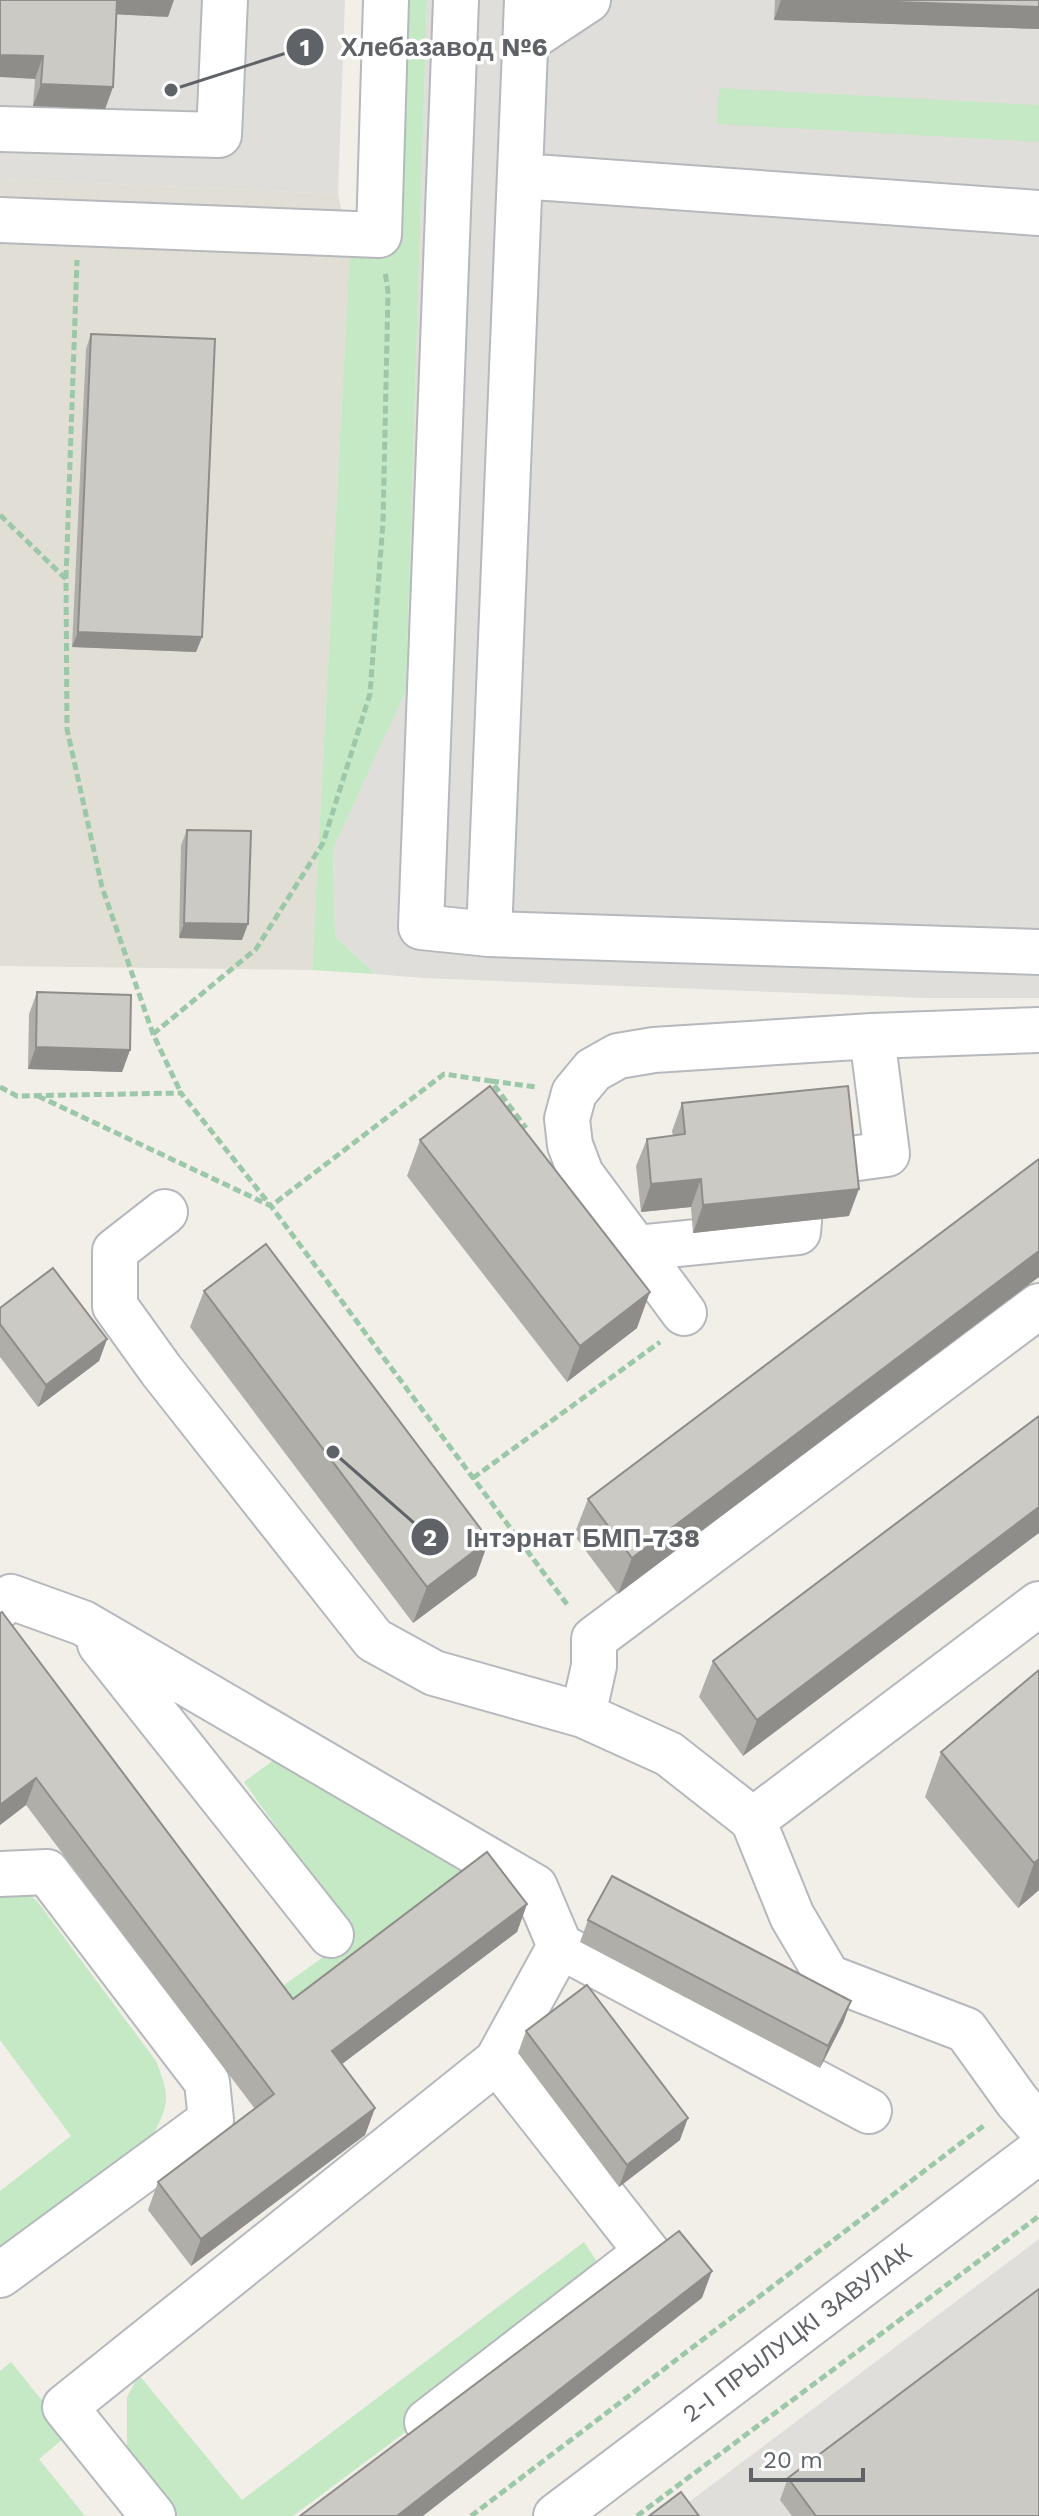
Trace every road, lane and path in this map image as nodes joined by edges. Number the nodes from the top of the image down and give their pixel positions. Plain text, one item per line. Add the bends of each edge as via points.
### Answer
1 (225, 0) edge
2 (386, 0) edge
3 (456, 0) edge
4 (588, 0) edge
5 (526, 20) edge
6 (0, 129) edge
7 (520, 176) junction
8 (1039, 213) edge
9 (0, 220) edge
10 (78, 222) junction
11 (379, 235) junction
12 (0, 515) edge
13 (66, 579) junction
14 (489, 934) junction
15 (1039, 952) edge
16 (1039, 1030) edge
17 (153, 1034) junction
18 (872, 1036) junction
19 (0, 1087) edge
20 (181, 1093) junction
21 (38, 1096) junction
22 (528, 1130) edge
23 (843, 1160) edge
24 (737, 1180) edge
25 (271, 1206) junction
26 (165, 1212) dead end
27 (637, 1248) junction
28 (1039, 1306) edge
29 (673, 1326) joint
30 (473, 1478) junction
31 (1039, 1604) edge
32 (0, 1606) edge
33 (83, 1623) junction
34 (594, 1639) junction
35 (583, 1715) junction
36 (753, 1820) junction
37 (0, 1874) edge
38 (331, 1935) dead end
39 (560, 1946) junction
40 (497, 2061) junction
41 (869, 2111) dead end
42 (1028, 2114) edge
43 (1039, 2151) edge
44 (1039, 2216) edge
45 (0, 2275) edge
46 (390, 2450) edge
47 (153, 2516) edge
48 (471, 2516) edge
49 (556, 2516) edge
50 (637, 2516) edge

1 - 6 street via 219,135
2 - 11 street
3 - 14 street via 421,927
4 - 5 street
5 - 7 street
7 - 8 street
7 - 14 street
9 - 10 street
10 - 11 street
10 - 13 path
11 - 17 path via 388,292 383,522 370,694 323,843 256,949
12 - 13 path
13 - 17 path via 67,729 102,887
14 - 15 street
16 - 18 street
17 - 20 path
18 - 23 street via 887,1154
18 - 27 street via 654,1050 618,1056 593,1070 574,1093 567,1119 570,1145 581,1174
19 - 21 path via 17,1096
20 - 21 path
20 - 25 path
21 - 25 path
22 - 25 path via 491,1081 444,1074
24 - 27 street via 794,1174 798,1232
25 - 30 path
26 - 35 street via 115,1251 115,1306 374,1640 434,1673
27 - 29 street
28 - 34 street
29 - 30 path
30 - 34 path
31 - 36 street
32 - 33 street via 11,1597
33 - 38 street
33 - 39 street via 535,1887
34 - 35 street
35 - 36 street via 669,1754
36 - 42 street via 792,1916 828,1977 966,2030
37 - 45 street via 47,1872 207,2082 211,2120
39 - 40 street
39 - 41 street
40 - 46 street via 647,2252
40 - 47 street via 65,2407
42 - 48 path
43 - 49 street, 2-І ПРЫЛУЦКІ ЗАВУЛАК
44 - 50 path

